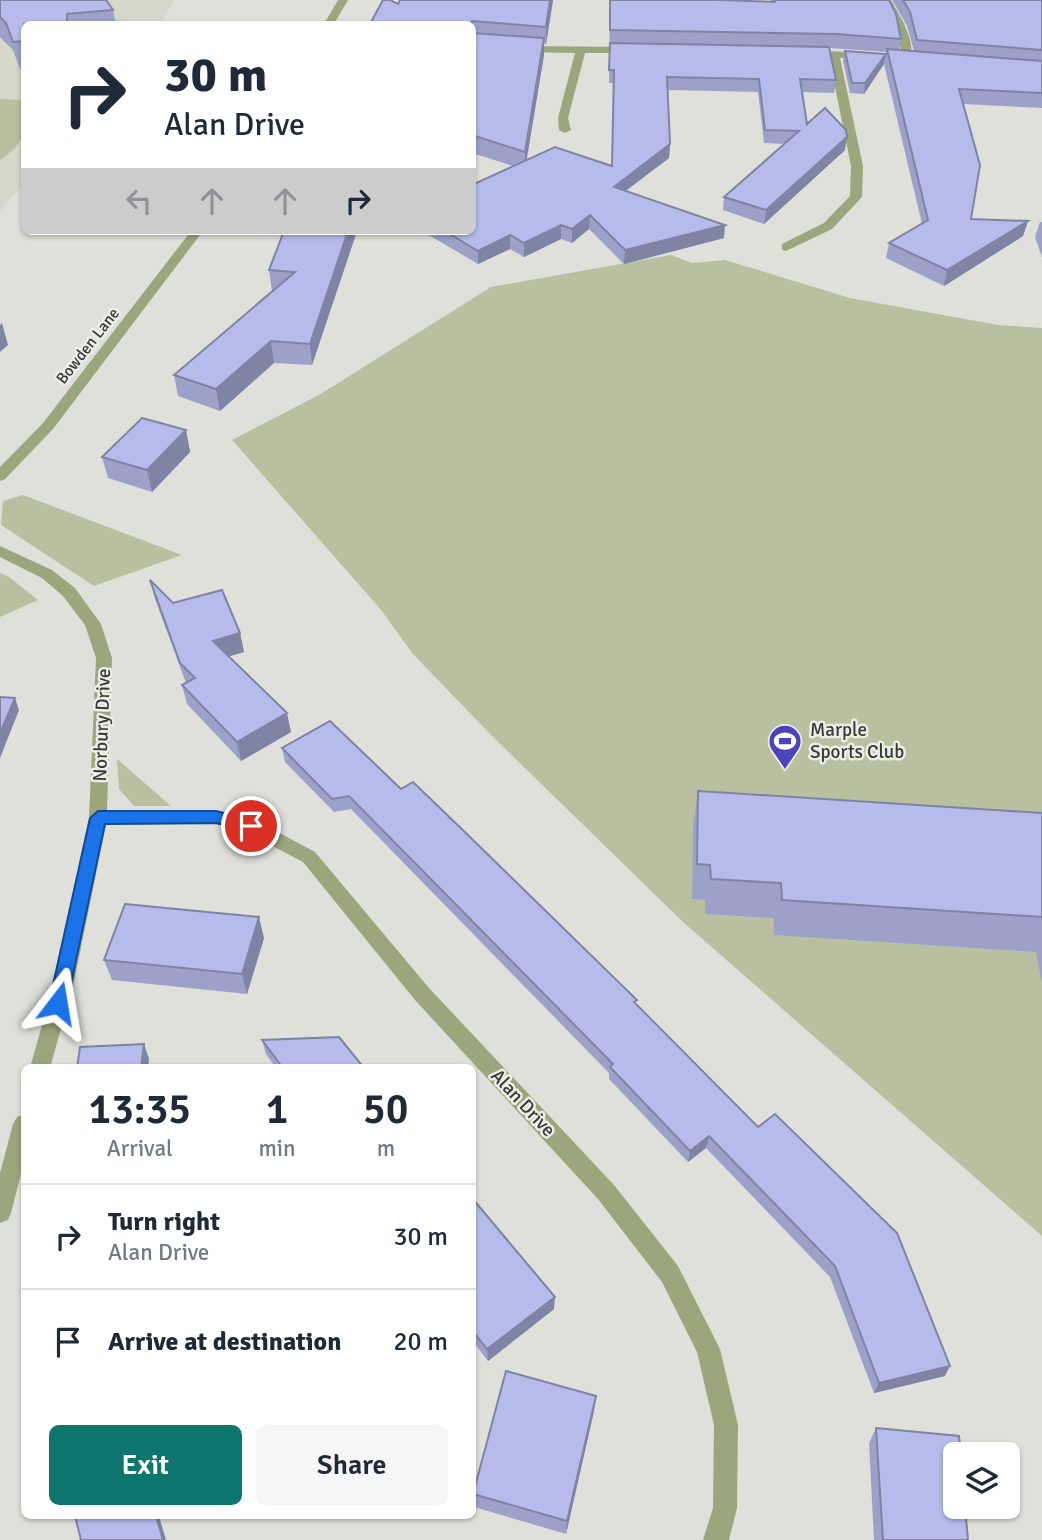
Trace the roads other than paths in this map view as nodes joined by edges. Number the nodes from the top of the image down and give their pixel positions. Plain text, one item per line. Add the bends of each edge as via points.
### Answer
1 (343, 0) edge
2 (886, 0) edge
3 (330, 21) edge
4 (476, 44) edge
5 (581, 50) junction
6 (649, 51) edge
7 (795, 53) edge
8 (834, 54) junction
9 (883, 57) edge
10 (895, 58) edge
11 (907, 58) junction
12 (921, 60) edge
13 (565, 131) dead end
14 (194, 235) edge
15 (786, 247) dead end
16 (0, 476) edge
17 (0, 551) edge
18 (98, 818) junction
19 (41, 1064) edge
20 (21, 1135) edge
21 (0, 1213) edge
22 (716, 1540) edge

1 - 3 street
2 - 11 street via 906,35
4 - 5 street
5 - 6 street
5 - 13 street via 563,118
7 - 8 street
8 - 9 street
8 - 15 street via 856,166 856,197 828,226
10 - 11 street
11 - 12 street
14 - 16 street, Bowden Lane via 48,426
17 - 18 street, Norbury Drive via 47,574 69,592 93,624 104,658
18 - 19 street, Norbury Drive via 64,982
18 - 22 street, Alan Drive via 216,817 251,826 309,857 422,995 606,1192 670,1274 708,1349 726,1425 725,1508
20 - 21 street

